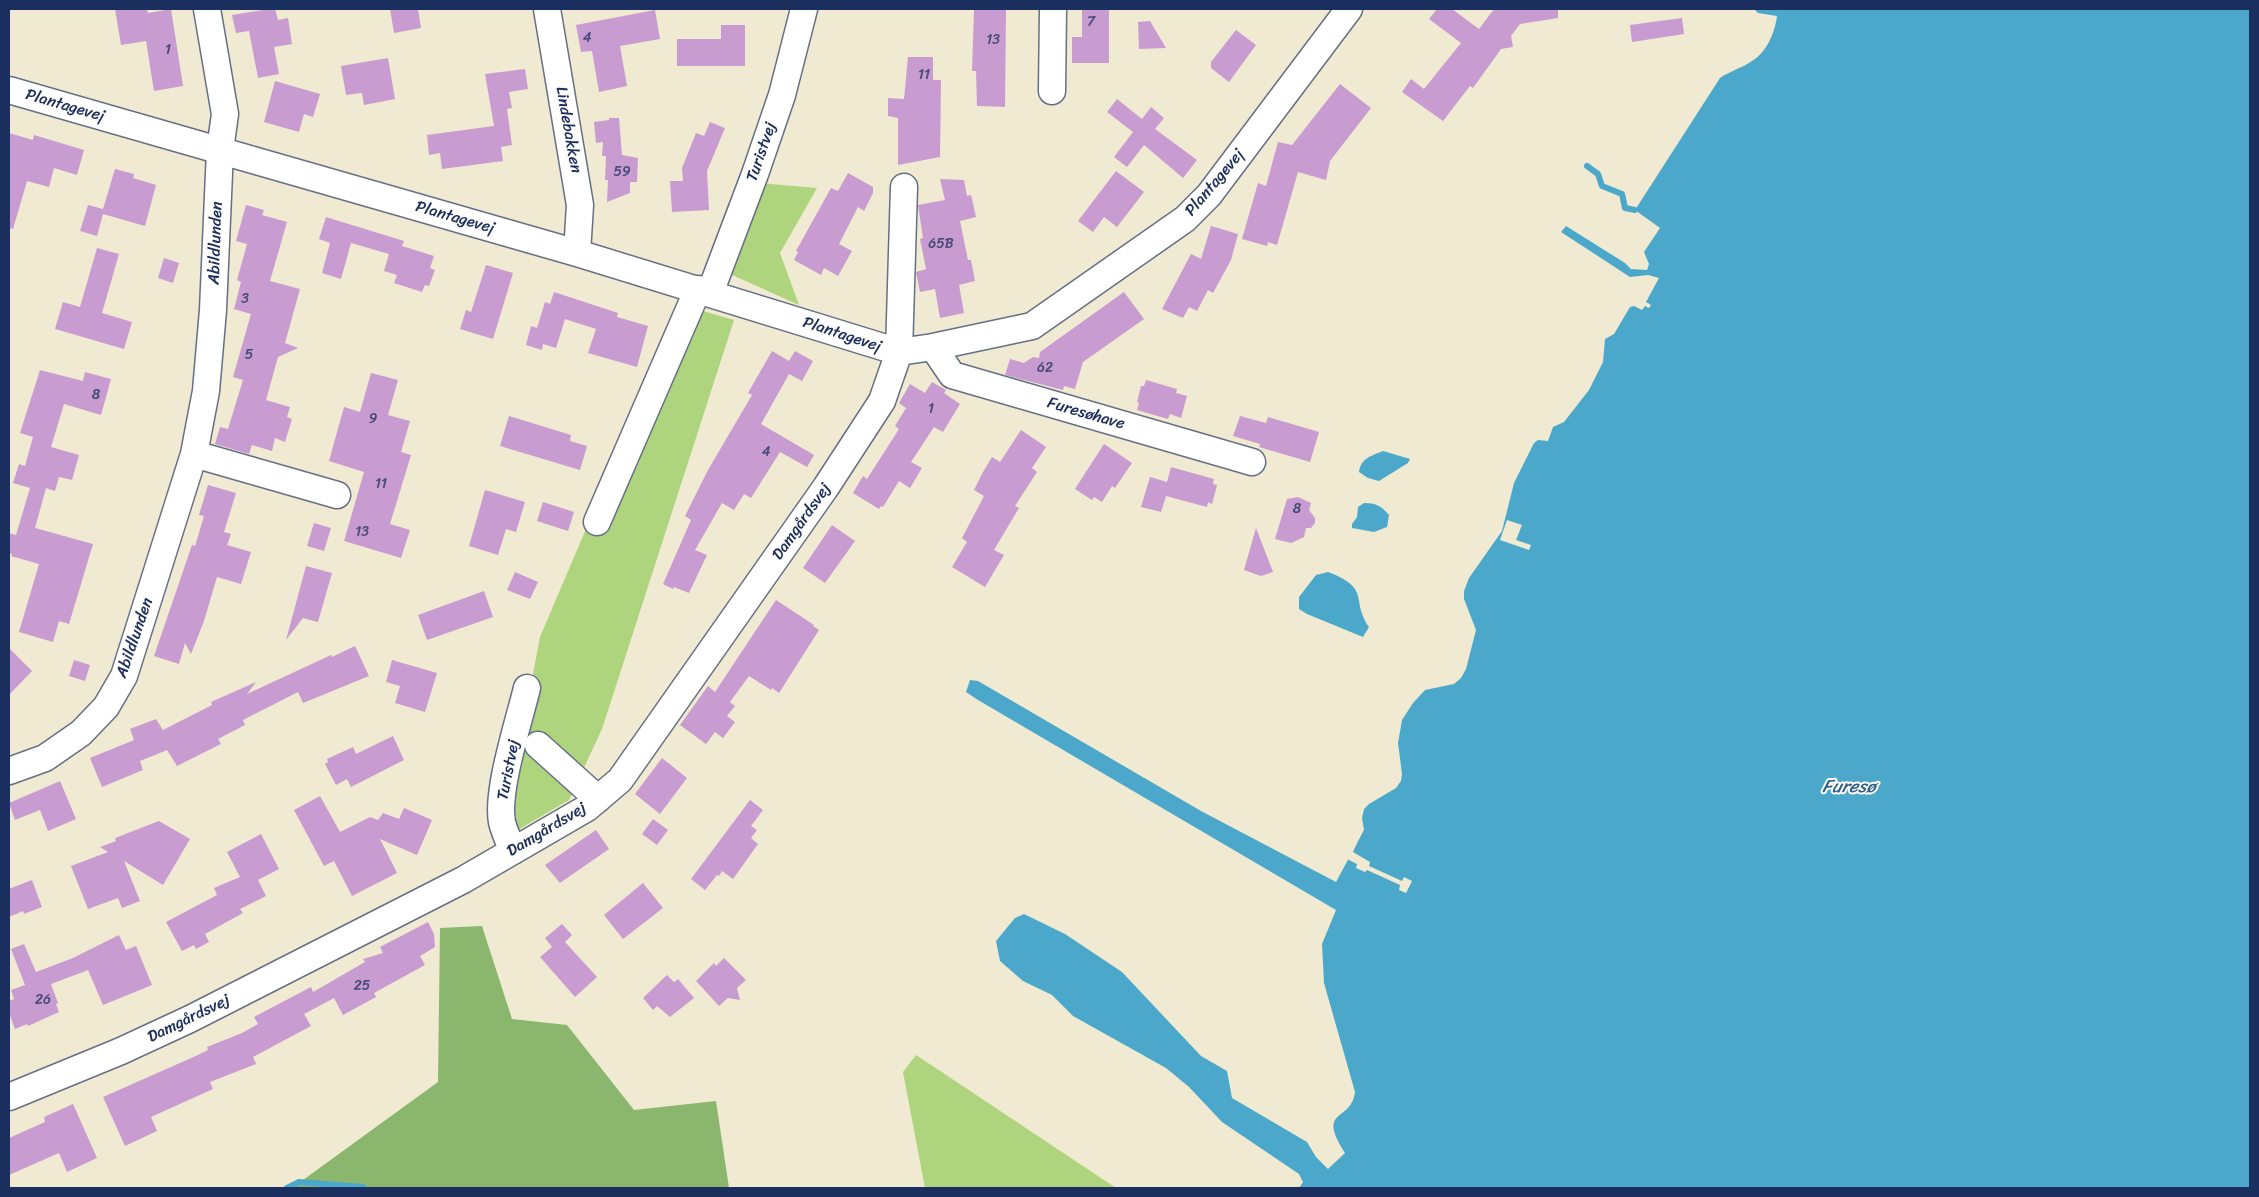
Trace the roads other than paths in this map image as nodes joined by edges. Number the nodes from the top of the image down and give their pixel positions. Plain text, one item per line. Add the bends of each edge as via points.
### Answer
1 (207, 9) edge
2 (547, 9) edge
3 (804, 9) edge
4 (1053, 9) edge
5 (1349, 9) edge
6 (9, 90) edge
7 (1052, 91) dead end
8 (220, 150) junction
9 (904, 187) dead end
10 (577, 253) junction
11 (704, 291) junction
12 (933, 347) junction
13 (899, 352) junction
14 (194, 454) junction
15 (1252, 462) dead end
16 (337, 495) dead end
17 (597, 522) dead end
18 (527, 688) dead end
19 (538, 745) dead end
20 (9, 771) edge
21 (598, 799) junction
22 (513, 851) junction
23 (9, 1096) edge

1 - 8 street, Abildlunden via 225,114
2 - 10 street, Lindebakken via 580,205
3 - 11 street, Turistvej via 779,104 755,174
4 - 7 street
5 - 12 street, Plantagevej via 1209,195 1185,219 1032,326
6 - 8 street, Plantagevej
8 - 10 street, Plantagevej
8 - 14 street, Abildlunden via 213,310 206,391
9 - 13 street, Plantagevej
10 - 11 street, Plantagevej
11 - 13 street, Plantagevej
11 - 17 street, Turistvej
12 - 13 street, Plantagevej
12 - 15 street, Furesøhave via 952,375
13 - 21 street, Damgårdsvej via 882,402 826,487 620,780
14 - 16 street
14 - 20 street, Abildlunden via 124,676 106,707 81,733 45,758
18 - 22 street, Turistvej via 502,799 502,821
19 - 21 street
21 - 22 street, Damgårdsvej
22 - 23 street, Damgårdsvej via 463,880 190,1019

